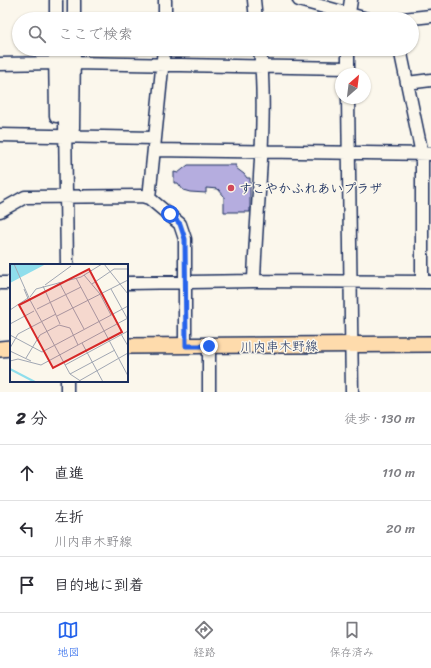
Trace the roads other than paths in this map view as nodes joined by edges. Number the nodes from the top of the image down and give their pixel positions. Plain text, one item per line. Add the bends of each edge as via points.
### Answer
1 (56, 0) edge
2 (64, 0) edge
3 (74, 0) edge
4 (165, 0) edge
5 (254, 0) edge
6 (299, 0) edge
7 (351, 0) edge
8 (56, 12) edge
9 (64, 12) edge
10 (74, 12) edge
11 (165, 12) edge
12 (255, 12) edge
13 (334, 12) edge
14 (349, 12) edge
15 (431, 16) edge
16 (419, 17) edge
17 (55, 56) edge
18 (64, 56) edge
19 (74, 56) edge
20 (164, 56) edge
21 (261, 56) edge
22 (348, 56) edge
23 (401, 56) edge
24 (55, 63) junction
25 (74, 63) junction
26 (0, 64) edge
27 (163, 66) junction
28 (262, 68) junction
29 (348, 68) edge
30 (335, 71) edge
31 (431, 80) edge
32 (406, 82) junction
33 (348, 104) edge
34 (65, 135) junction
35 (0, 136) edge
36 (154, 138) junction
37 (154, 150) junction
38 (261, 152) junction
39 (349, 153) junction
40 (426, 154) edge
41 (67, 197) junction
42 (149, 198) junction
43 (0, 211) edge
44 (66, 264) edge
45 (254, 280) junction
46 (350, 280) junction
47 (184, 282) junction
48 (426, 282) edge
49 (128, 283) edge
50 (431, 344) edge
51 (351, 345) junction
52 (128, 346) edge
53 (186, 346) junction
54 (209, 346) junction
55 (10, 348) edge
56 (0, 349) edge
57 (209, 392) edge
58 (352, 392) edge

1 - 8 street
2 - 9 street
3 - 10 street
4 - 11 street
5 - 12 street
6 - 13 street
7 - 14 street
15 - 16 street
17 - 24 street
18 - 34 street
19 - 25 street
20 - 27 street
21 - 28 street
22 - 29 street
23 - 32 street
24 - 26 street
24 - 34 street
25 - 27 street
25 - 34 street
27 - 28 street
27 - 36 street
28 - 30 street
28 - 38 street
31 - 32 street
32 - 40 street
33 - 39 street
34 - 35 street
34 - 36 street
34 - 41 street
36 - 37 street
37 - 38 street
37 - 42 street
38 - 39 street
38 - 45 street
39 - 40 street
39 - 46 street
40 - 48 street
41 - 42 street
41 - 43 street via 25,197
41 - 44 street
42 - 47 street via 180,224 185,239
45 - 46 street
45 - 47 street
46 - 48 street
46 - 51 street
47 - 49 street
47 - 53 street
50 - 51 main road, 川内串木野線
51 - 54 main road, 川内串木野線
51 - 58 street
52 - 53 main road, 川内串木野線
53 - 54 main road, 川内串木野線
54 - 57 street
55 - 56 main road

